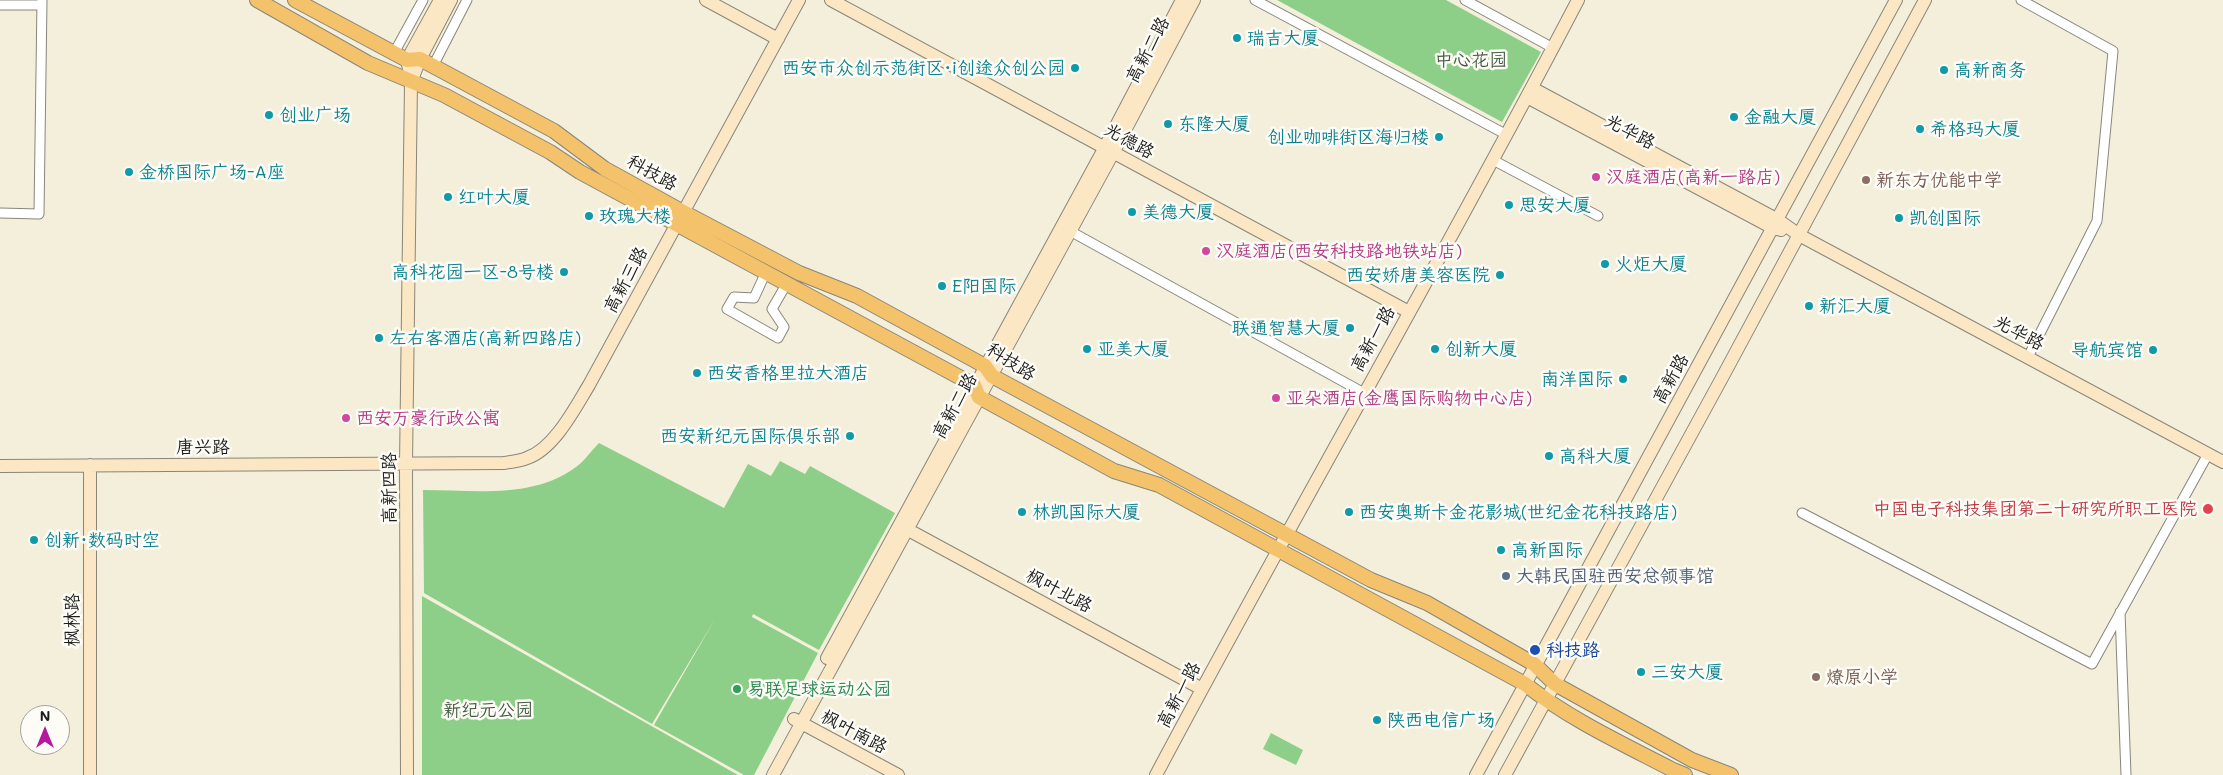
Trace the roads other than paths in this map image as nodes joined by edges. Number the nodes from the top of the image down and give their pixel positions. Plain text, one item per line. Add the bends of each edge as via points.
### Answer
1 (257, 0) edge
2 (295, 0) edge
3 (423, 0) edge
4 (440, 0) edge
5 (451, 0) edge
6 (467, 0) edge
7 (706, 0) edge
8 (799, 0) edge
9 (831, 0) edge
10 (1182, 0) edge
11 (1194, 0) edge
12 (1255, 0) edge
13 (1465, 0) edge
14 (1578, 0) edge
15 (1896, 0) edge
16 (1925, 0) edge
17 (2021, 0) edge
18 (42, 2) edge
19 (0, 5) edge
20 (778, 39) junction
21 (1553, 48) junction
22 (394, 53) junction
23 (413, 59) junction
24 (433, 66) junction
25 (411, 82) junction
26 (1530, 92) junction
27 (1507, 136) junction
28 (1109, 150) junction
29 (1493, 160) junction
30 (0, 213) edge
31 (1598, 216) dead end
32 (680, 218) junction
33 (1775, 224) junction
34 (1070, 231) junction
35 (1799, 235) junction
36 (766, 272) junction
37 (787, 283) junction
38 (1409, 312) junction
39 (2028, 357) junction
40 (988, 371) junction
41 (977, 391) junction
42 (1364, 392) junction
43 (2208, 454) junction
44 (2223, 462) edge
45 (406, 464) junction
46 (90, 465) junction
47 (0, 466) edge
48 (1802, 513) dead end
49 (903, 527) junction
50 (1286, 536) junction
51 (1279, 550) junction
52 (2120, 612) junction
53 (1534, 664) junction
54 (1525, 684) junction
55 (1555, 684) junction
56 (1202, 689) junction
57 (1546, 701) junction
58 (798, 721) junction
59 (90, 775) edge
60 (407, 775) edge
61 (764, 775) edge
62 (773, 775) edge
63 (898, 775) edge
64 (1156, 775) edge
65 (1476, 775) edge
66 (1505, 775) edge
67 (1685, 775) edge
68 (1731, 775) edge
69 (2126, 775) edge

1 - 25 main road, 科技路 via 368,63
2 - 22 main road, 科技路
3 - 22 street
4 - 23 street, 高新四路
5 - 23 street, 高新四路
6 - 24 street
7 - 20 street
8 - 20 street, 高新三路
9 - 28 street, 光德路
10 - 28 street, 高新二路
11 - 28 street, 高新二路
12 - 27 street
13 - 21 street
14 - 21 street, 高新一路
15 - 33 street, 高新路
16 - 35 street
17 - 39 street via 2113,51 2097,221
18 - 19 street
18 - 30 street via 39,214
20 - 32 street, 高新三路
21 - 26 street, 高新一路
22 - 23 main road, 科技路
23 - 24 main road, 科技路
23 - 25 street, 高新四路
24 - 32 main road, 科技路 via 554,131
25 - 32 main road, 科技路 via 550,152 580,172
25 - 45 street, 高新四路
26 - 27 street, 高新一路
26 - 33 street, 光华路
27 - 29 street, 高新一路
28 - 34 street, 高新二路
28 - 38 street, 光德路
28 - 40 street, 高新二路
29 - 31 street
29 - 38 street, 高新一路
32 - 36 main road, 科技路
32 - 40 main road, 科技路 via 857,296
32 - 45 street, 高新三路 via 589,385 544,448 528,458 504,463
33 - 35 street, 光华路
33 - 53 street, 高新路
34 - 40 street, 高新二路
34 - 42 street
35 - 39 street, 光华路
35 - 55 street
36 - 37 main road, 科技路
36 - 37 street via 754,298 734,298 727,308 778,338 784,327 772,308
37 - 41 main road, 科技路
38 - 42 street, 高新一路
39 - 43 street, 光华路
40 - 41 street, 高新二路
40 - 50 main road, 科技路
41 - 49 street, 高新二路
41 - 51 main road, 科技路 via 1114,471 1159,485
42 - 50 street, 高新一路
43 - 44 street, 光华路
43 - 52 street
45 - 46 street, 唐兴路
45 - 60 street, 高新四路
46 - 47 street, 唐兴路
46 - 59 street, 枫林路
48 - 52 street via 2092,664
49 - 56 street, 枫叶北路
49 - 58 street, 高新二路
50 - 51 street, 高新一路
50 - 53 main road, 科技路 via 1371,580 1427,604
51 - 54 main road, 科技路
51 - 56 street, 高新一路
52 - 69 street
53 - 54 street, 高新路
53 - 55 main road, 科技路
54 - 57 main road, 科技路
54 - 65 street, 高新路
55 - 57 street
55 - 68 main road, 科技路 via 1692,760
56 - 64 street, 高新一路
57 - 66 street
57 - 67 main road, 科技路
58 - 61 street, 高新二路
58 - 62 street, 高新二路
58 - 63 street, 枫叶南路

